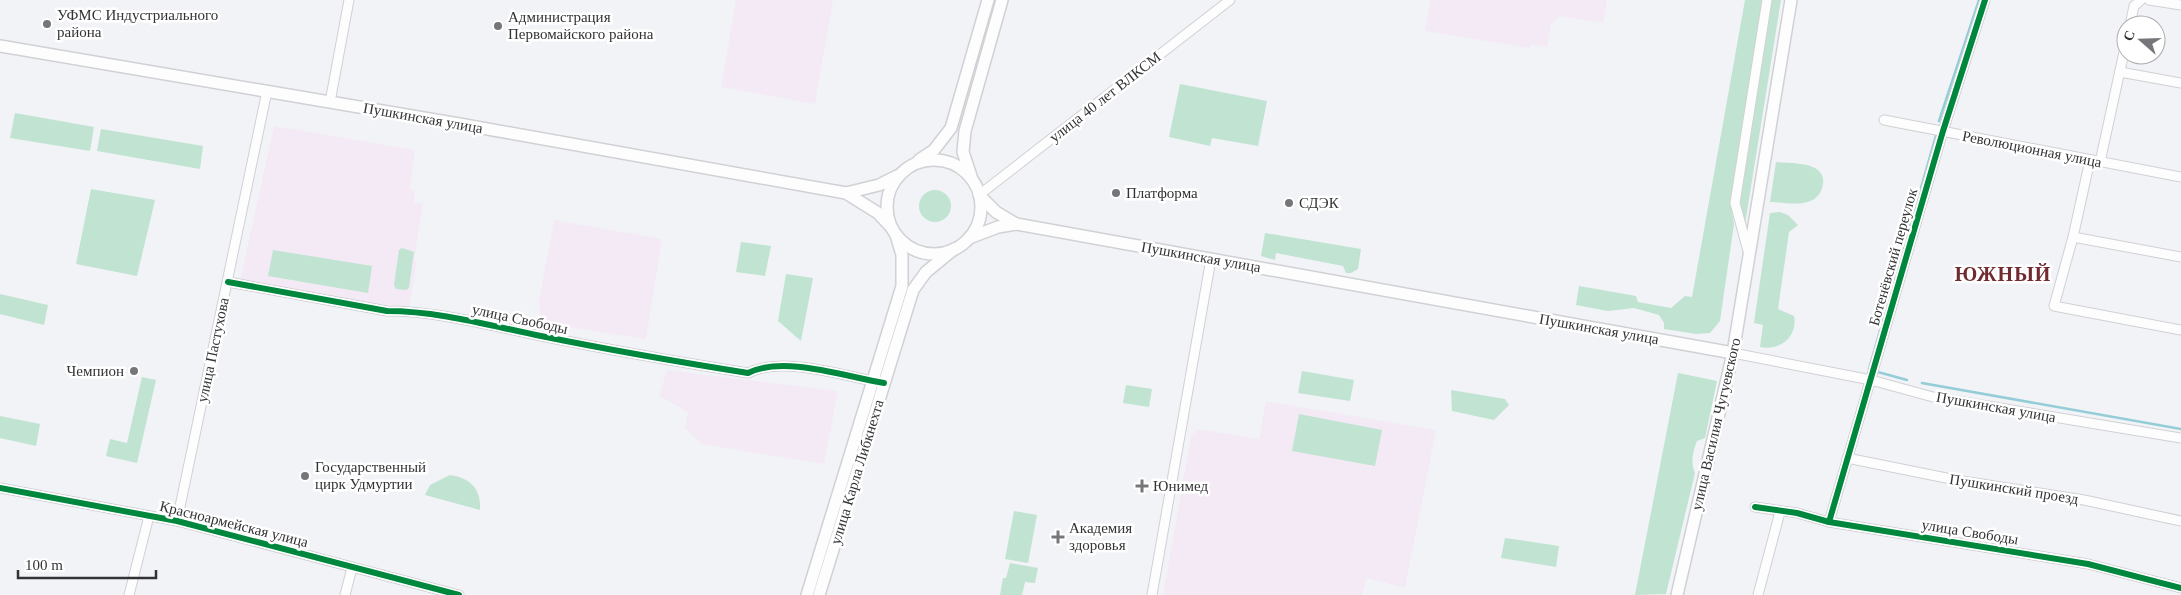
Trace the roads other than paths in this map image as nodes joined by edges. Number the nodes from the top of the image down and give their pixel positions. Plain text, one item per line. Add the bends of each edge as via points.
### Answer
1 (349, 0) edge
2 (988, 0) edge
3 (1002, 0) edge
4 (1230, 0) edge
5 (1767, 0) edge
6 (1791, 0) edge
7 (1985, 0) edge
8 (2141, 0) edge
9 (2149, 0) edge
10 (2181, 5) edge
11 (2132, 15) edge
12 (0, 46) edge
13 (2121, 65) edge
14 (2120, 72) junction
15 (2181, 83) edge
16 (267, 92) junction
17 (330, 102) junction
18 (1884, 120) dead end
19 (1943, 131) junction
20 (2090, 160) junction
21 (2100, 162) junction
22 (913, 164) junction
23 (898, 175) junction
24 (2181, 177) edge
25 (972, 178) junction
26 (846, 192) junction
27 (980, 195) junction
28 (1016, 224) junction
29 (893, 231) junction
30 (2073, 236) junction
31 (969, 238) junction
32 (954, 250) junction
33 (1749, 253) junction
34 (2181, 257) edge
35 (1211, 259) junction
36 (228, 282) junction
37 (2181, 330) edge
38 (1734, 353) junction
39 (1871, 380) junction
40 (872, 381) junction
41 (884, 383) junction
42 (2181, 438) edge
43 (1847, 458) junction
44 (0, 488) edge
45 (1755, 507) dead end
46 (1780, 512) junction
47 (149, 516) junction
48 (177, 521) junction
49 (2181, 521) edge
50 (1829, 522) junction
51 (352, 568) junction
52 (2181, 588) edge
53 (129, 595) edge
54 (345, 595) edge
55 (459, 595) edge
56 (807, 595) edge
57 (820, 595) edge
58 (1152, 595) edge
59 (1677, 595) edge
60 (1760, 595) edge

1 - 17 street
2 - 22 main road via 951,128 934,150
3 - 25 main road via 965,131 964,152
4 - 27 street, улица 40 лет ВЛКСМ
5 - 33 street, улица Василия Чугуевского via 1735,203
6 - 33 main road, улица Василия Чугуевского
7 - 19 street, Ботенёвский переулок
8 - 11 street via 2134,6
9 - 10 street
12 - 16 main road, Пушкинская улица
13 - 14 street
14 - 15 street
14 - 21 street
16 - 17 main road, Пушкинская улица
16 - 36 street, улица Пастухова
17 - 26 main road, Пушкинская улица
18 - 19 street, Революционная улица
19 - 20 street, Революционная улица
19 - 39 street, Ботенёвский переулок
20 - 21 street, Революционная улица
20 - 30 street
21 - 24 street, Революционная улица
22 - 23 main road
22 - 25 main road via 931,159 950,162
23 - 26 main road, Пушкинская улица via 879,185
23 - 29 main road via 887,200
25 - 27 main road
26 - 29 main road, Пушкинская улица via 878,213
27 - 28 main road, Пушкинская улица via 996,212
27 - 31 main road via 980,218
28 - 31 main road, Пушкинская улица
28 - 35 main road, Пушкинская улица
29 - 32 main road via 918,251 936,254
29 - 40 main road, улица Карла Либкнехта via 902,255 902,286
30 - 34 street
30 - 37 street via 2054,306
31 - 32 main road
32 - 41 main road, улица Карла Либкнехта via 926,272 913,290
33 - 38 main road, улица Василия Чугуевского
35 - 38 main road, Пушкинская улица
35 - 58 street
36 - 40 street, улица Свободы via 387,311 409,311 475,322 647,357 748,373 759,368 806,367
36 - 48 street, улица Пастухова
38 - 39 street, Пушкинская улица
38 - 59 main road, улица Василия Чугуевского
39 - 42 street, Пушкинская улица via 1933,397
39 - 43 street, Ботенёвский переулок
40 - 41 street, улица Свободы
40 - 56 main road, улица Карла Либкнехта
41 - 57 main road, улица Карла Либкнехта
43 - 49 street, Пушкинский проезд via 1956,480 2084,500
43 - 50 street, Ботенёвский переулок
44 - 47 street, Красноармейская улица
45 - 46 street, улица Свободы
46 - 50 street, улица Свободы
46 - 60 street
47 - 48 street, Красноармейская улица
47 - 53 street
48 - 51 street, Красноармейская улица
50 - 52 street, улица Свободы via 2088,564
51 - 54 street
51 - 55 street, Красноармейская улица

